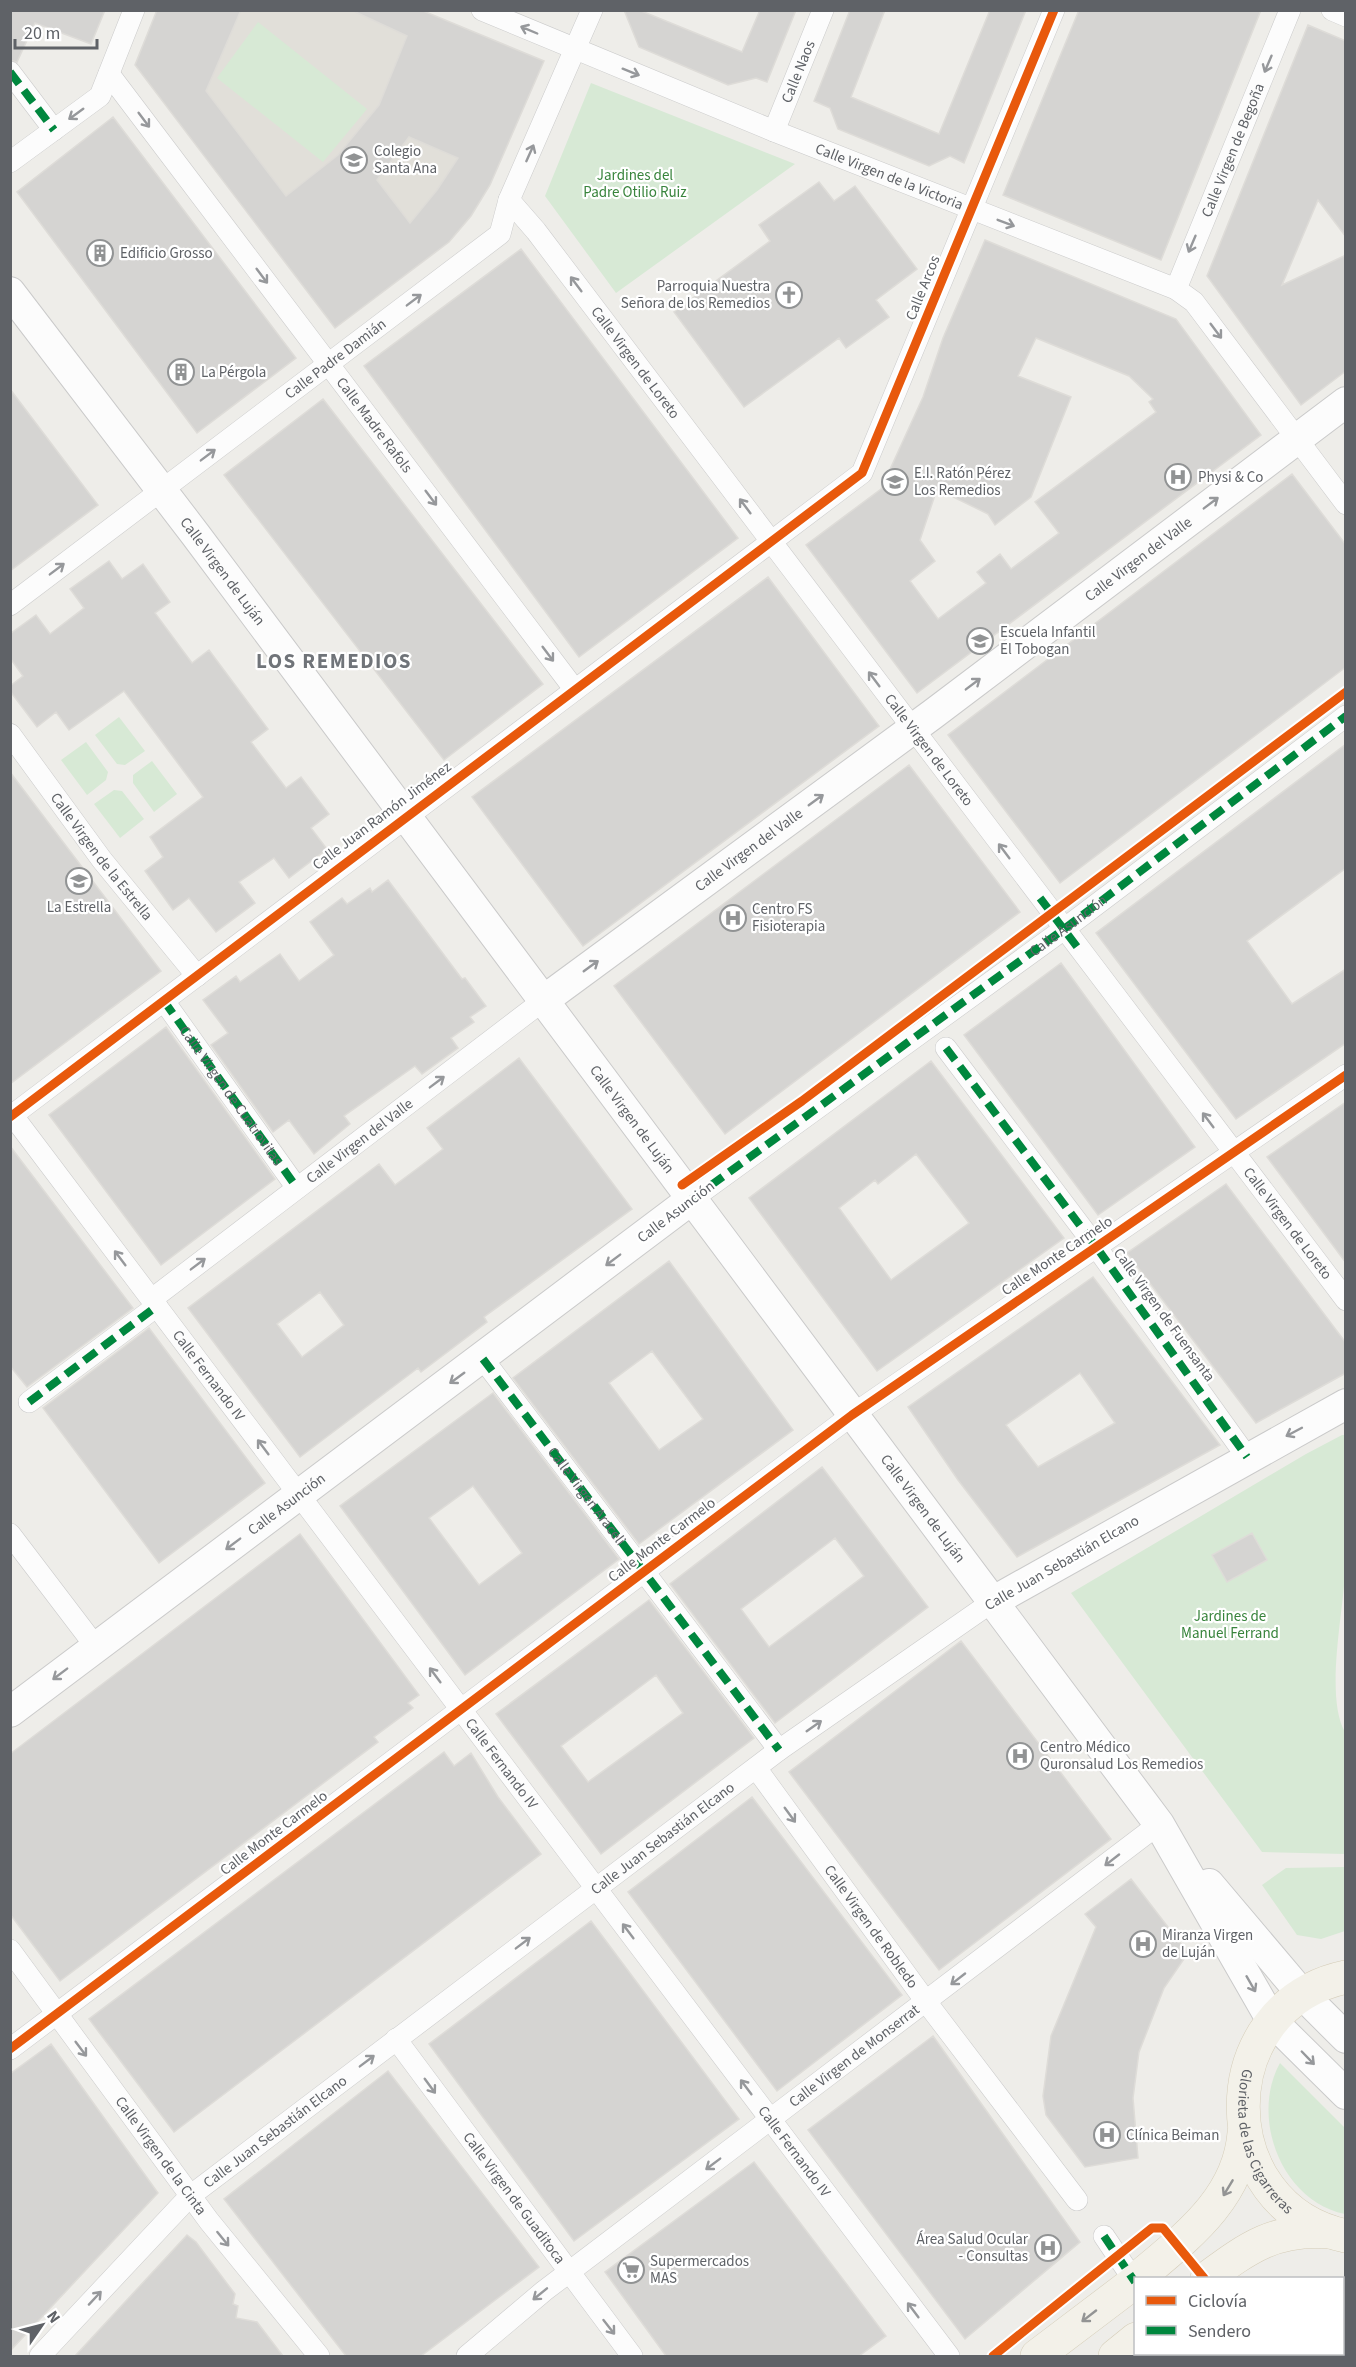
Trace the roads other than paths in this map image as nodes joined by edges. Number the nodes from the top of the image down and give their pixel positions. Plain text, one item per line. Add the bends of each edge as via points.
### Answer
1 (134, 10) edge
2 (482, 10) edge
3 (592, 10) edge
4 (823, 10) edge
5 (1054, 10) edge
6 (1290, 10) edge
7 (1332, 10) edge
8 (1346, 16) edge
9 (576, 50) junction
10 (10, 72) edge
11 (109, 74) junction
12 (54, 130) junction
13 (774, 131) junction
14 (10, 162) edge
15 (509, 200) junction
16 (972, 210) junction
17 (1176, 289) junction
18 (10, 292) edge
19 (329, 364) junction
20 (1346, 402) edge
21 (1296, 438) junction
22 (161, 490) junction
23 (1346, 504) edge
24 (773, 542) junction
25 (10, 605) edge
26 (575, 690) junction
27 (1346, 716) edge
28 (912, 729) junction
29 (10, 734) edge
30 (405, 817) junction
31 (1064, 929) junction
32 (197, 976) junction
33 (544, 1000) junction
34 (164, 1001) junction
35 (946, 1048) dead end
36 (1346, 1075) edge
37 (11, 1114) edge
38 (1233, 1154) junction
39 (297, 1188) junction
40 (692, 1200) junction
41 (1097, 1248) junction
42 (1346, 1300) edge
43 (154, 1302) junction
44 (483, 1359) junction
45 (28, 1402) dead end
46 (1346, 1404) edge
47 (852, 1415) junction
48 (1247, 1457) junction
49 (298, 1494) junction
50 (10, 1534) edge
51 (645, 1572) junction
52 (992, 1602) junction
53 (96, 1647) junction
54 (462, 1710) junction
55 (10, 1712) edge
56 (779, 1750) junction
57 (756, 1768) junction
58 (1159, 1824) junction
59 (596, 1888) junction
60 (10, 1950) edge
61 (1346, 1977) edge
62 (1302, 1994) junction
63 (927, 2002) junction
64 (57, 2014) junction
65 (1272, 2021) junction
66 (1346, 2038) edge
67 (396, 2039) junction
68 (10, 2049) edge
69 (1346, 2094) edge
70 (771, 2120) junction
71 (1244, 2133) junction
72 (190, 2196) junction
73 (1077, 2200) dead end
74 (1338, 2234) edge
75 (1104, 2236) dead end
76 (568, 2273) junction
77 (1134, 2277) edge
78 (1139, 2277) edge
79 (1209, 2277) edge
80 (1134, 2282) edge
81 (1134, 2341) edge
82 (40, 2356) edge
83 (319, 2356) edge
84 (467, 2356) edge
85 (632, 2356) edge
86 (949, 2356) edge
87 (1037, 2356) edge
88 (1115, 2356) edge

1 - 11 street
9 -> 2 street, Calle Virgen de la Victoria
3 - 9 street, Calle Padre Damián
4 - 13 street, Calle Naos
5 - 16 street, Calle Arcos
6 -> 17 street, Calle Virgen de Begoña
7 - 8 street
9 -> 13 street, Calle Virgen de la Victoria
15 -> 9 street, Calle Padre Damián
10 - 12 street
11 -> 12 street via 100,96
11 -> 19 street, Calle Madre Rafols
12 - 14 street
13 - 16 street, Calle Virgen de la Victoria
19 -> 15 street, Calle Padre Damián via 500,234
24 -> 15 street, Calle Virgen de Loreto
16 -> 17 street, Calle Virgen de la Victoria
16 - 24 street, Calle Arcos via 862,473
17 -> 21 street, Calle Virgen de la Victoria via 1194,302
18 - 22 main road, Calle Virgen de Luján
22 -> 19 street, Calle Padre Damián
19 -> 26 street, Calle Madre Rafols
20 - 21 main road, Calle Virgen del Valle
21 - 23 street, Calle Virgen de la Victoria
28 -> 21 main road, Calle Virgen del Valle
25 -> 22 street, Calle Padre Damián
22 - 30 main road, Calle Virgen de Luján
24 - 26 street, Calle Juan Ramón Jiménez
28 -> 24 street, Calle Virgen de Loreto
26 - 30 street, Calle Juan Ramón Jiménez
27 - 31 street, Calle Asunción
31 -> 28 street, Calle Virgen de Loreto
33 -> 28 main road, Calle Virgen del Valle
29 - 32 street, Calle Virgen de la Estrella via 102,860
30 - 32 street, Calle Juan Ramón Jiménez
30 - 33 main road, Calle Virgen de Luján
38 -> 31 street, Calle Virgen de Loreto
31 - 40 street, Calle Asunción
32 - 34 street, Calle Juan Ramón Jiménez
39 -> 33 street, Calle Virgen del Valle
33 - 40 main road, Calle Virgen de Luján
34 - 37 street, Calle Juan Ramón Jiménez
34 - 39 street, Calle Virgen de Cuatrovitas
35 - 41 street, Calle Virgen de Fuensanta
36 - 38 street, Calle Monte Carmelo
43 -> 37 street, Calle Fernando IV
38 - 41 street, Calle Monte Carmelo
38 - 42 street, Calle Virgen de Loreto
43 -> 39 street, Calle Virgen del Valle
40 -> 44 main road, Calle Asunción
40 - 47 main road, Calle Virgen de Luján
41 - 47 street, Calle Monte Carmelo
41 - 48 street, Calle Virgen de Fuensanta
43 - 45 street, Calle Virgen del Valle
49 -> 43 street, Calle Fernando IV
44 -> 49 main road, Calle Asunción
44 - 51 street, Calle Virgen Araceli
46 -> 48 main road, Calle Juan Sebastián Elcano
47 - 51 street, Calle Monte Carmelo
47 - 52 main road, Calle Virgen de Luján
48 - 52 main road, Calle Juan Sebastián Elcano
49 -> 53 main road, Calle Asunción
54 -> 49 street, Calle Fernando IV
50 - 53 street
51 - 54 street, Calle Monte Carmelo
51 - 56 street, Calle Virgen Araceli
56 -> 52 street, Calle Juan Sebastián Elcano
52 - 58 main road, Calle Virgen de Luján
53 -> 55 main road, Calle Asunción
54 - 59 street, Calle Fernando IV
54 - 64 street, Calle Monte Carmelo
56 - 57 street, Calle Juan Sebastián Elcano
57 - 59 street, Calle Juan Sebastián Elcano
57 -> 63 street, Calle Virgen de Robledo
58 - 62 main road
58 -> 63 street, Calle Virgen de Monserrat
58 -> 65 main road, Calle Virgen de Luján
67 -> 59 street, Calle Juan Sebastián Elcano
70 -> 59 street, Calle Fernando IV
60 - 64 street, Calle Virgen de la Cinta
61 - 62 main road, Glorieta de las Cigarreras
62 - 65 main road, Glorieta de las Cigarreras
62 - 66 main road
63 - 70 street, Calle Virgen de Monserrat
63 - 73 street, Calle Virgen de Robledo
64 - 68 street, Calle Monte Carmelo
64 -> 72 street, Calle Virgen de la Cinta
65 -> 69 main road
65 - 71 main road, Glorieta de las Cigarreras via 1256,2046 1246,2073 1241,2103
72 -> 67 street, Calle Juan Sebastián Elcano
67 -> 76 street, Calle Virgen de Guaditoca
70 -> 76 street, Calle Virgen de Monserrat
86 -> 70 street, Calle Fernando IV
71 - 74 main road, Glorieta de las Cigarreras via 1256,2165 1274,2194 1300,2217
71 -> 78 main road via 1238,2167 1224,2194 1200,2223
82 -> 72 street, Calle Juan Sebastián Elcano
72 -> 83 street, Calle Virgen de la Cinta
74 - 79 main road via 1302,2231 1266,2239
75 - 77 street
76 -> 84 street, Calle Virgen de Monserrat
76 -> 85 street, Calle Virgen de Guaditoca
80 -> 87 main road
81 - 88 main road

